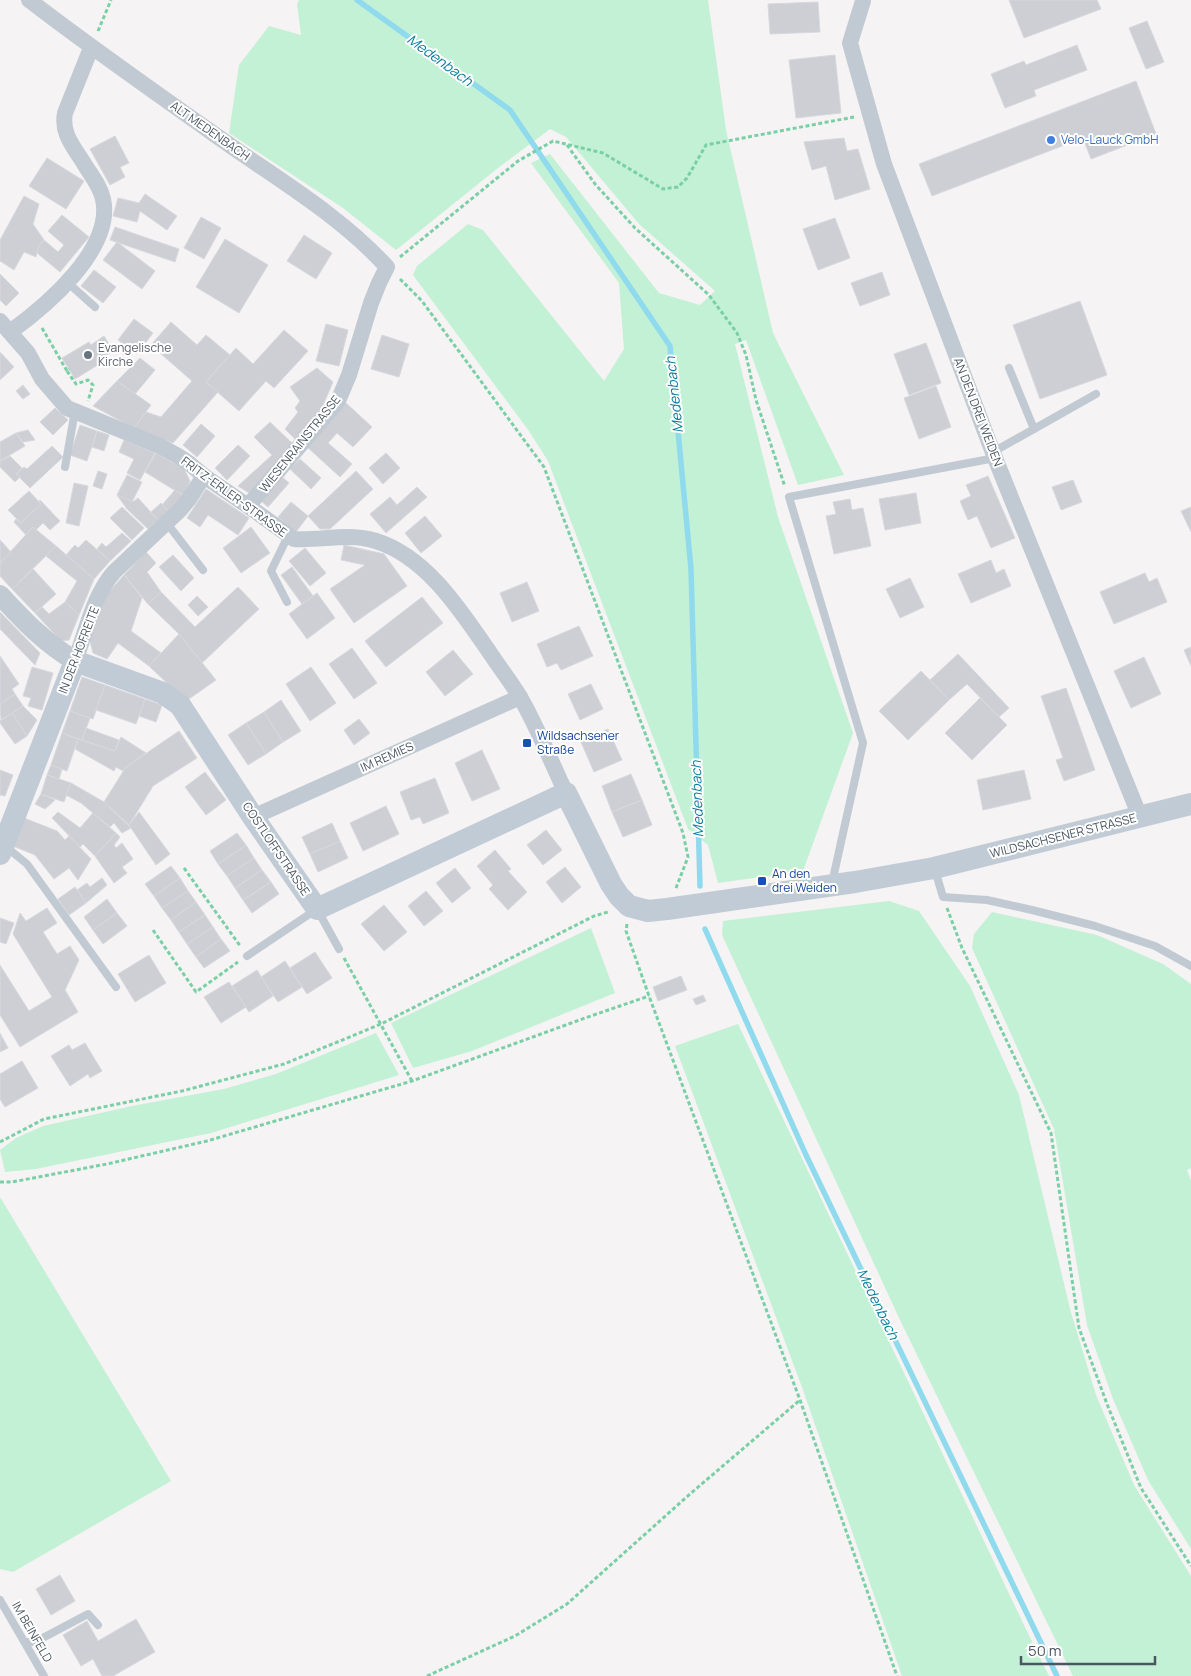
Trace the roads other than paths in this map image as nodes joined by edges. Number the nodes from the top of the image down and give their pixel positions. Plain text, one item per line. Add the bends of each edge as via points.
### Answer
1 (29, 0) edge
2 (862, 0) edge
3 (91, 48) junction
4 (388, 267) joint
5 (67, 282) junction
6 (95, 307) dead end
7 (5, 327) edge
8 (1009, 368) dead end
9 (1096, 394) dead end
10 (79, 413) junction
11 (1034, 429) junction
12 (994, 455) junction
13 (64, 467) dead end
14 (204, 476) junction
15 (248, 506) junction
16 (166, 522) junction
17 (288, 536) junction
18 (203, 570) dead end
19 (0, 595) edge
20 (286, 602) dead end
21 (75, 662) junction
22 (520, 698) junction
23 (566, 793) junction
24 (1191, 804) edge
25 (253, 817) junction
26 (1140, 817) junction
27 (2, 849) edge
28 (934, 868) junction
29 (831, 885) junction
30 (317, 909) junction
31 (339, 949) road end
32 (247, 956) road end
33 (1191, 966) edge
34 (116, 987) dead end
35 (0, 1600) edge
36 (98, 1625) dead end
37 (25, 1642) junction
38 (44, 1676) edge

1 - 3 street, ALT MEDENBACH
2 - 12 street, AN DEN DREI WEIDEN via 850,43 884,164
3 - 4 street, ALT MEDENBACH via 322,209
3 - 5 street via 63,124 99,188 103,199 103,223 93,247
4 - 15 street, WIESENRAINSTRASSE via 371,303 338,401
5 - 6 lane
5 - 7 street via 34,314
7 - 10 street, FRITZ-ERLER-STRASSE via 28,353 42,379 66,408
8 - 11 lane
9 - 11 lane
10 - 13 lane
10 - 14 street, FRITZ-ERLER-STRASSE via 160,446
11 - 12 lane
12 - 26 street, AN DEN DREI WEIDEN
12 - 29 lane via 789,497 863,743
14 - 15 street, FRITZ-ERLER-STRASSE
14 - 16 street, IN DER HOFREITE via 190,499
15 - 17 street, FRITZ-ERLER-STRASSE
16 - 18 lane
16 - 21 street, IN DER HOFREITE via 107,580
17 - 20 lane via 271,571
17 - 22 street, FRITZ-ERLER-STRASSE via 300,540 345,536 368,539 395,549 422,568 463,614
19 - 21 street via 34,632
21 - 25 main road, COSTLOFFSTRASSE via 163,694 180,705
21 - 27 main road, IN DER HOFREITE
22 - 23 street
22 - 25 street, IM REMIES
23 - 29 main road, WILDSACHSENER STRASSE via 611,884 629,906 667,909
23 - 30 main road, COSTLOFFSTRASSE
24 - 26 main road, WILDSACHSENER STRASSE
25 - 30 main road, COSTLOFFSTRASSE
26 - 28 main road, WILDSACHSENER STRASSE
27 - 34 lane via 28,864
28 - 29 main road, WILDSACHSENER STRASSE
28 - 33 lane via 943,897 987,900 1095,926 1154,946
30 - 31 lane
30 - 32 lane
35 - 37 lane, IM BEINFELD
36 - 37 lane via 88,1614 35,1642
37 - 38 lane, IM BEINFELD

